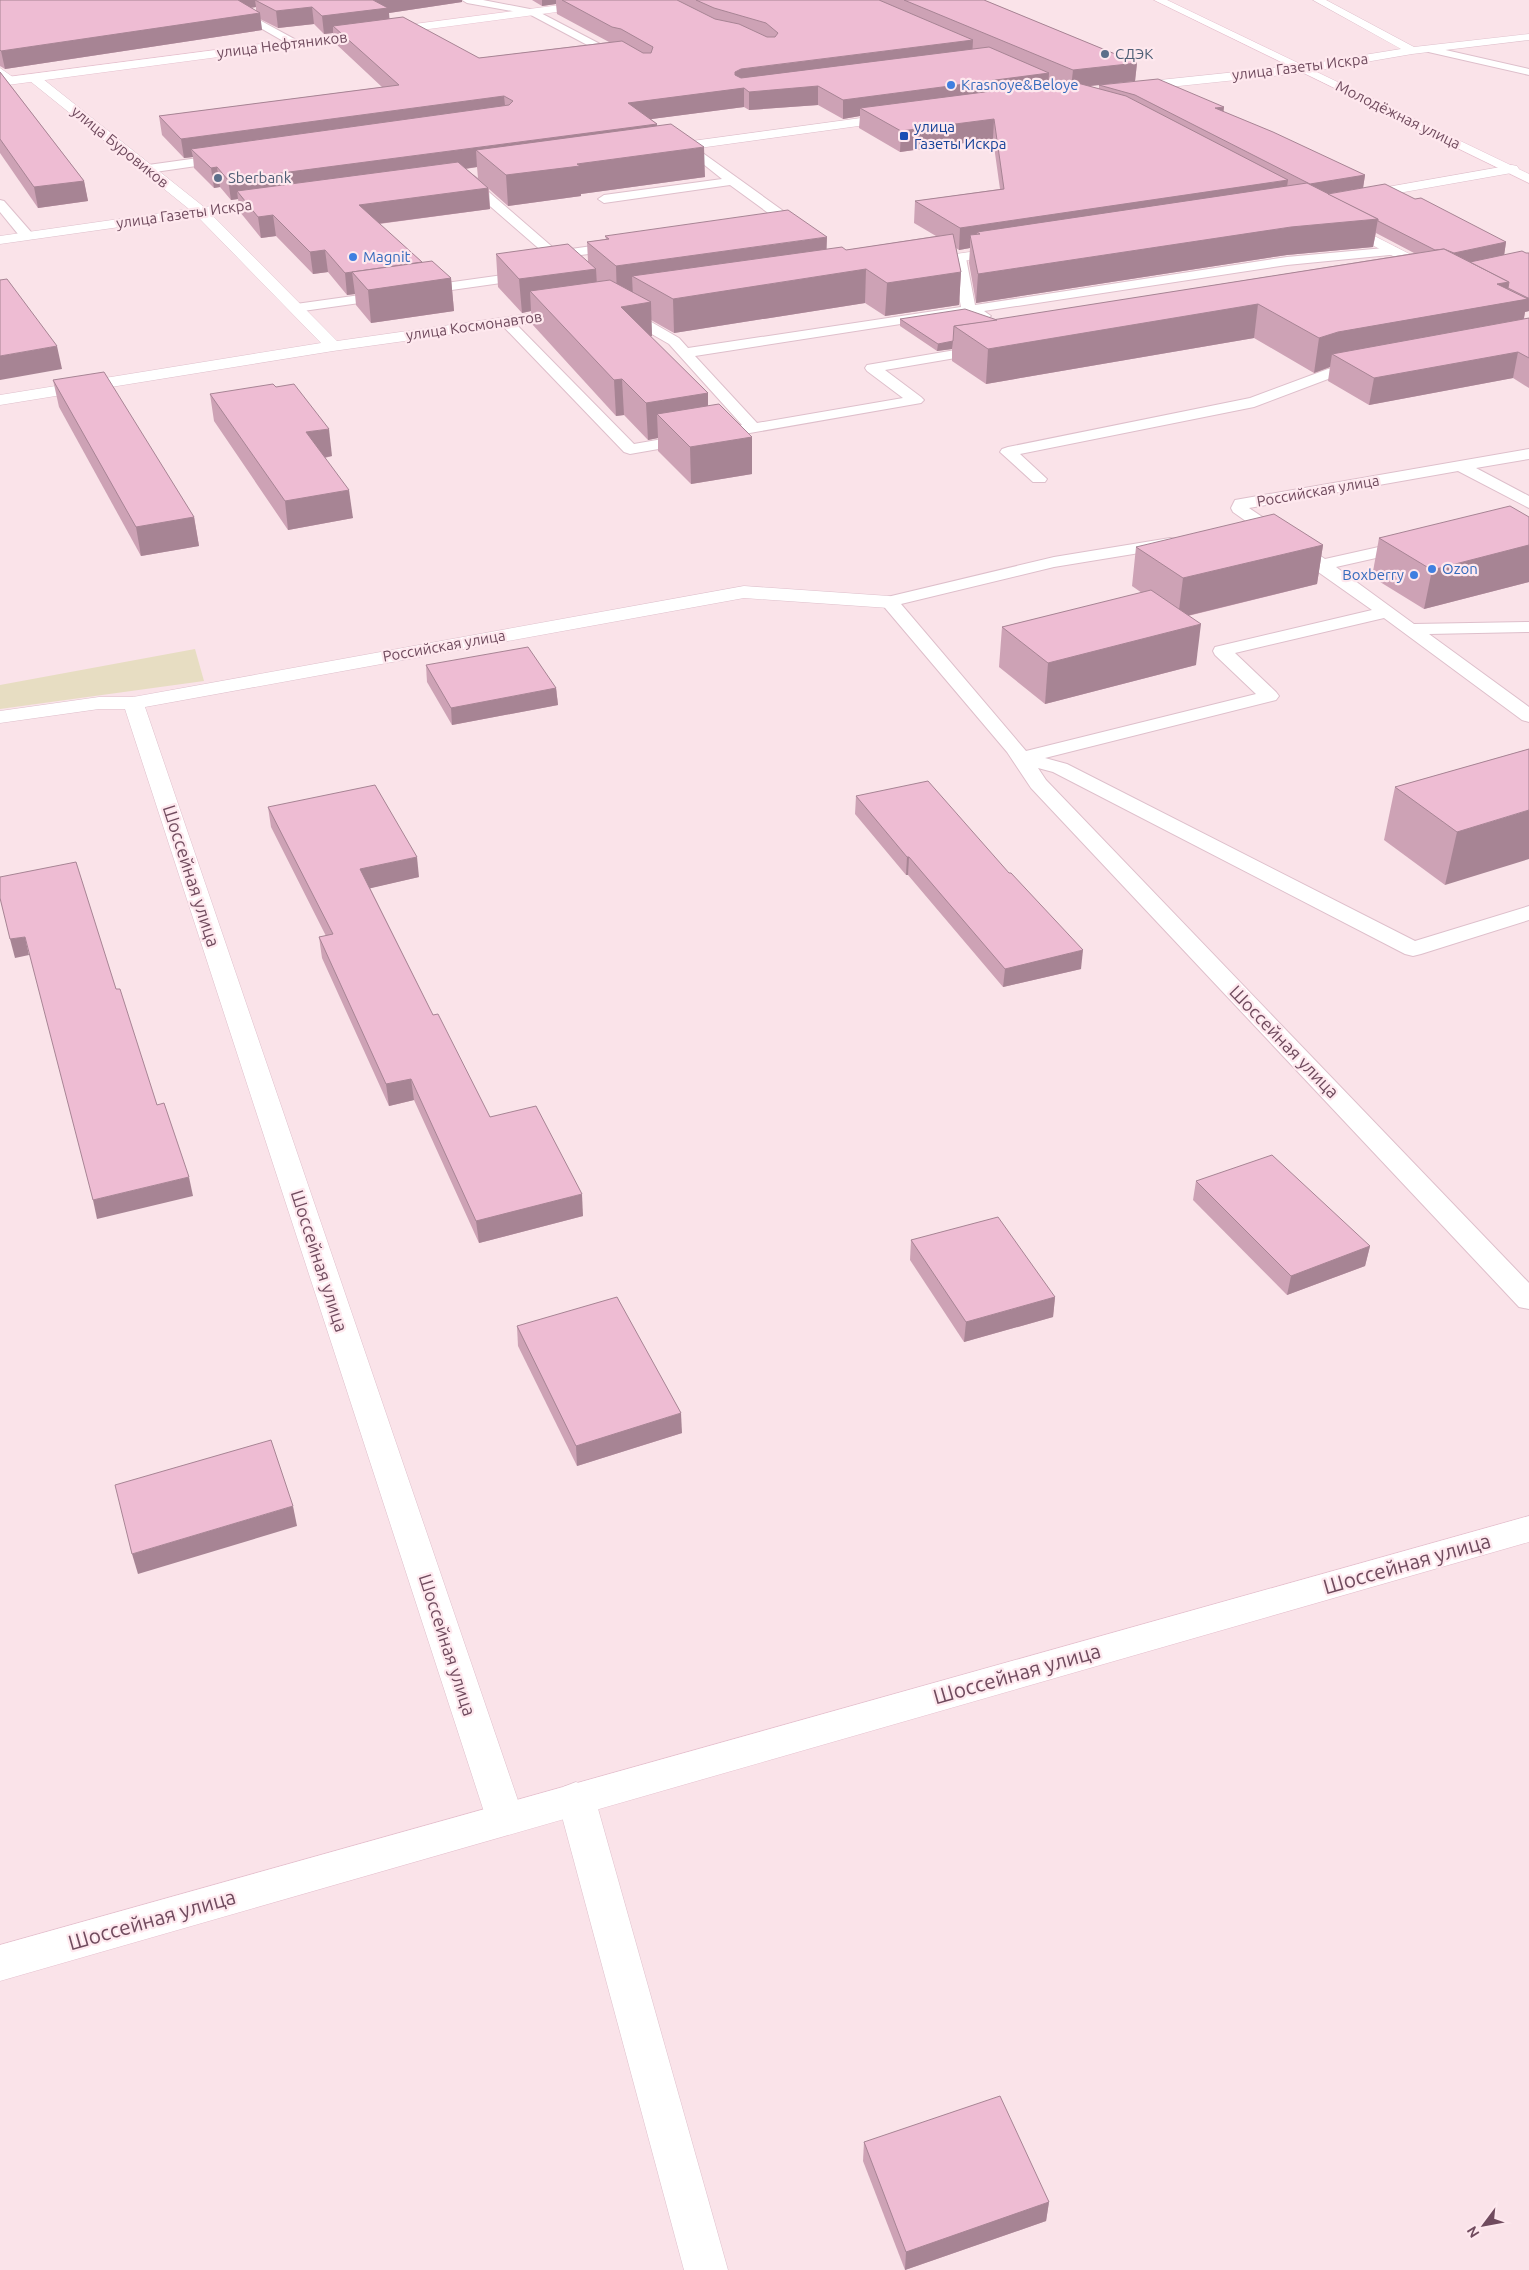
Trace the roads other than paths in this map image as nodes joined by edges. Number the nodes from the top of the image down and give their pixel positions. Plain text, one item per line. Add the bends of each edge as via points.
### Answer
1 (467, 0) edge
2 (624, 0) edge
3 (1159, 0) edge
4 (1320, 1) edge
5 (1340, 1) edge
6 (261, 12) edge
7 (532, 12) junction
8 (1529, 38) edge
9 (294, 44) junction
10 (1428, 49) junction
11 (1412, 51) junction
12 (632, 58) edge
13 (1302, 68) junction
14 (0, 72) edge
15 (1529, 72) edge
16 (34, 78) junction
17 (6, 81) edge
18 (1116, 88) edge
19 (907, 116) edge
20 (686, 145) junction
21 (647, 151) edge
22 (235, 157) edge
23 (148, 169) junction
24 (1512, 169) junction
25 (482, 173) edge
26 (458, 176) joint
27 (1529, 178) edge
28 (732, 181) junction
29 (1345, 198) edge
30 (288, 199) edge
31 (604, 200) edge
32 (0, 204) edge
33 (200, 211) junction
34 (1333, 219) edge
35 (788, 220) junction
36 (768, 223) edge
37 (27, 236) junction
38 (811, 238) edge
39 (0, 240) edge
40 (633, 244) edge
41 (1017, 249) edge
42 (1395, 251) junction
43 (555, 255) junction
44 (959, 258) junction
45 (904, 266) edge
46 (571, 269) junction
47 (1446, 276) joint
48 (1420, 278) edge
49 (586, 282) edge
50 (634, 304) edge
51 (610, 305) joint
52 (296, 308) junction
53 (588, 311) edge
54 (969, 311) junction
55 (996, 320) edge
56 (506, 322) junction
57 (332, 346) junction
58 (1000, 347) edge
59 (685, 353) junction
60 (1372, 365) edge
61 (0, 400) edge
62 (753, 428) junction
63 (1529, 454) edge
64 (1462, 466) junction
65 (1039, 479) dead end
66 (1529, 503) edge
67 (1261, 525) junction
68 (1242, 529) edge
69 (1183, 540) edge
70 (1428, 540) edge
71 (1322, 565) junction
72 (889, 602) junction
73 (1388, 612) junction
74 (1529, 627) edge
75 (1412, 629) junction
76 (133, 703) junction
77 (1529, 716) edge
78 (0, 717) edge
79 (1021, 758) junction
80 (1529, 913) edge
81 (1529, 1300) edge
82 (1529, 1530) edge
83 (576, 1798) junction
84 (505, 1818) junction
85 (0, 1963) edge
86 (706, 2270) edge

1 - 7 lane
2 - 7 street, улица Нефтяников
3 - 13 street, Молодёжная улица
4 - 5 street
4 - 11 street
6 - 9 lane via 241,14
7 - 9 street, улица Нефтяников
7 - 12 lane via 597,46 617,50
8 - 10 street, улица Газеты Искра
9 - 16 street, улица Нефтяников
10 - 11 street, улица Газеты Искра
10 - 15 lane
11 - 13 street, улица Газеты Искра
13 - 18 street, улица Газеты Искра
13 - 24 street, Молодёжная улица
14 - 17 street
16 - 17 street, улица Нефтяников
16 - 23 street, улица Буровиков
19 - 20 street
20 - 21 street
20 - 28 lane
22 - 23 lane
23 - 33 street, улица Буровиков
24 - 27 street, Молодёжная улица
24 - 29 street
25 - 26 street
26 - 43 lane
28 - 31 lane
28 - 35 lane
30 - 33 street, улица Газеты Искра
32 - 37 lane
33 - 37 street, улица Газеты Искра
33 - 52 street, улица Буровиков
34 - 42 street
35 - 36 lane
35 - 38 lane
37 - 39 street, улица Газеты Искра
40 - 43 lane
41 - 44 street
42 - 47 street
42 - 54 lane via 1287,261
43 - 46 lane
44 - 45 street
44 - 54 lane
46 - 49 lane
46 - 52 lane
47 - 48 lane
50 - 51 street
51 - 59 lane via 674,341
52 - 57 street, улица Буровиков
53 - 56 street, улица Космонавтов
54 - 55 lane
54 - 59 lane
56 - 57 street, улица Космонавтов
56 - 62 lane via 630,449
57 - 61 street, улица Космонавтов
58 - 62 lane via 872,368 916,400
59 - 62 lane
60 - 65 lane via 1333,372 1254,402 1008,452
63 - 64 lane, Российская улица
64 - 66 lane
64 - 67 lane, Российская улица via 1241,504 1239,508
67 - 68 lane
67 - 71 lane, Российская улица
69 - 72 lane via 1054,562
70 - 71 lane
71 - 73 lane, Российская улица
72 - 76 street, Российская улица via 744,592
72 - 79 lane, Шоссейная улица
73 - 75 lane, Российская улица
73 - 79 lane via 1222,651 1269,696
74 - 75 lane
75 - 77 lane, Российская улица
76 - 78 street, Российская улица via 99,703
76 - 84 street, Шоссейная улица
79 - 80 lane via 1060,768 1413,949
79 - 81 lane, Шоссейная улица via 1038,784
82 - 83 street, Шоссейная улица
83 - 84 street, Шоссейная улица
83 - 86 street
84 - 85 street, Шоссейная улица

